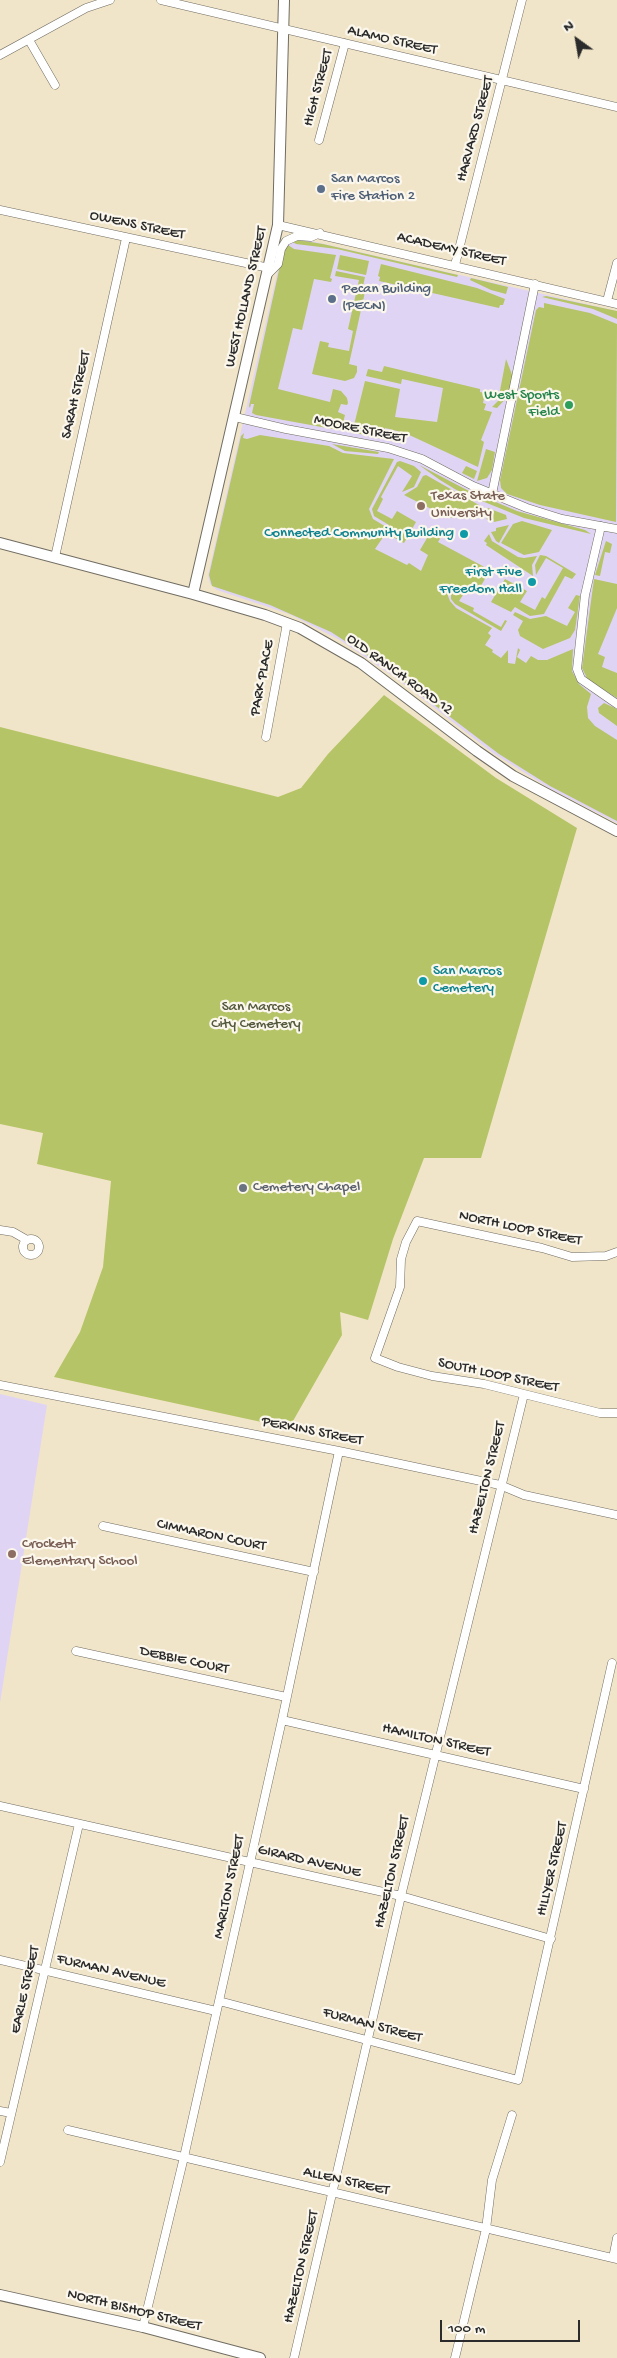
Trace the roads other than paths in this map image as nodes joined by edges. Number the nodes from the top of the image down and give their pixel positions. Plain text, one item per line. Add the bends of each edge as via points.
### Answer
1 (110, 0) edge
2 (161, 0) edge
3 (284, 0) edge
4 (522, 0) edge
5 (95, 2) edge
6 (283, 28) junction
7 (29, 40) junction
8 (345, 44) junction
9 (0, 55) edge
10 (503, 80) junction
11 (55, 85) dead end
12 (617, 107) edge
13 (319, 140) dead end
14 (0, 210) edge
15 (278, 225) junction
16 (320, 233) junction
17 (126, 238) junction
18 (617, 263) edge
19 (455, 264) junction
20 (268, 272) junction
21 (535, 284) junction
22 (607, 301) junction
23 (617, 304) edge
24 (235, 417) junction
25 (492, 494) junction
26 (601, 526) junction
27 (617, 529) edge
28 (0, 543) edge
29 (55, 557) junction
30 (193, 594) junction
31 (287, 623) junction
32 (617, 704) edge
33 (266, 737) dead end
34 (617, 831) edge
35 (0, 1230) edge
36 (27, 1240) dead end
37 (617, 1252) edge
38 (375, 1358) joint
39 (0, 1385) edge
40 (524, 1394) junction
41 (617, 1414) edge
42 (339, 1451) junction
43 (500, 1485) junction
44 (617, 1515) edge
45 (103, 1526) dead end
46 (314, 1572) junction
47 (76, 1651) dead end
48 (612, 1663) dead end
49 (286, 1697) junction
50 (282, 1720) junction
51 (435, 1755) junction
52 (584, 1790) junction
53 (0, 1806) edge
54 (79, 1824) junction
55 (249, 1862) junction
56 (401, 1896) junction
57 (551, 1939) junction
58 (0, 1960) edge
59 (45, 1971) junction
60 (219, 2001) junction
61 (216, 2011) junction
62 (368, 2039) junction
63 (518, 2080) joint
64 (0, 2111) edge
65 (11, 2113) junction
66 (512, 2115) dead end
67 (68, 2130) dead end
68 (184, 2158) junction
69 (0, 2162) edge
70 (334, 2193) junction
71 (486, 2228) junction
72 (617, 2238) edge
73 (615, 2258) edge
74 (0, 2295) edge
75 (143, 2327) junction
76 (260, 2358) edge
77 (294, 2358) edge
78 (455, 2358) edge

1 - 5 street
2 - 6 street, ALAMO STREET
3 - 6 street, WEST HOLLAND STREET
4 - 10 street, HARVARD STREET
5 - 7 street
6 - 8 street, ALAMO STREET
6 - 15 street, WEST HOLLAND STREET
7 - 9 street
7 - 11 street
8 - 10 street, ALAMO STREET
8 - 13 street, HIGH STREET
10 - 12 street, ALAMO STREET
10 - 19 street, HARVARD STREET
14 - 17 street, OWENS STREET
15 - 16 street, ACADEMY STREET
15 - 20 street, WEST HOLLAND STREET
16 - 19 street, ACADEMY STREET
16 - 20 street via 286,241 280,248 278,264
17 - 20 street, OWENS STREET
17 - 29 street, SARAH STREET
18 - 22 street
19 - 21 street, ACADEMY STREET
20 - 24 street, WEST HOLLAND STREET
21 - 22 street, ACADEMY STREET
21 - 25 street
22 - 23 street, ACADEMY STREET
24 - 25 street, MOORE STREET via 402,452
24 - 30 street, WEST HOLLAND STREET
25 - 26 street, MOORE STREET via 542,513
26 - 27 street, MOORE STREET
26 - 32 street via 585,595 577,669 581,679
28 - 29 street, OLD RANCH ROAD 12
29 - 30 street, OLD RANCH ROAD 12
30 - 31 street, OLD RANCH ROAD 12
31 - 33 street, PARK PLACE
31 - 34 street, OLD RANCH ROAD 12 via 361,663 513,776
35 - 36 street via 13,1232
37 - 38 street, NORTH LOOP STREET via 606,1256 572,1257 416,1221 406,1242 400,1287
38 - 40 street, SOUTH LOOP STREET via 432,1376
39 - 42 street, PERKINS STREET
40 - 41 street, SOUTH LOOP STREET via 600,1413
40 - 43 street, HAZELTON STREET
42 - 43 street, PERKINS STREET
42 - 46 street, MARLTON STREET
43 - 44 street, PERKINS STREET via 524,1496
43 - 51 street, HAZELTON STREET
45 - 46 street, CIMMARON COURT
46 - 49 street, MARLTON STREET
47 - 49 street, DEBBIE COURT
48 - 52 street, HILLYER STREET
49 - 50 street, MARLTON STREET
50 - 51 street, HAMILTON STREET
50 - 55 street, MARLTON STREET
51 - 52 street, HAMILTON STREET
51 - 56 street, HAZELTON STREET
52 - 57 street, HILLYER STREET
53 - 54 street, GIRARD AVENUE
54 - 55 street, GIRARD AVENUE
54 - 59 street, EARLE STREET
55 - 56 street, GIRARD AVENUE
55 - 60 street, MARLTON STREET
56 - 57 street, GIRARD AVENUE
56 - 62 street, HAZELTON STREET
57 - 63 street, HILLYER STREET
58 - 59 street, FURMAN AVENUE
59 - 61 street, FURMAN AVENUE
59 - 65 street, EARLE STREET
60 - 61 street, MARLTON STREET
60 - 62 street, FURMAN STREET
61 - 68 street, MARLTON STREET
62 - 63 street, FURMAN STREET
62 - 70 street, HAZELTON STREET
64 - 65 street
65 - 69 street, EARLE STREET
66 - 71 street via 492,2180
67 - 68 street, ALLEN STREET
68 - 70 street, ALLEN STREET
68 - 75 street, MARLTON STREET
70 - 71 street, ALLEN STREET
70 - 77 street, HAZELTON STREET
71 - 73 street, ALLEN STREET
71 - 78 street
72 - 73 street
74 - 75 street, NORTH BISHOP STREET
75 - 76 street, NORTH BISHOP STREET

